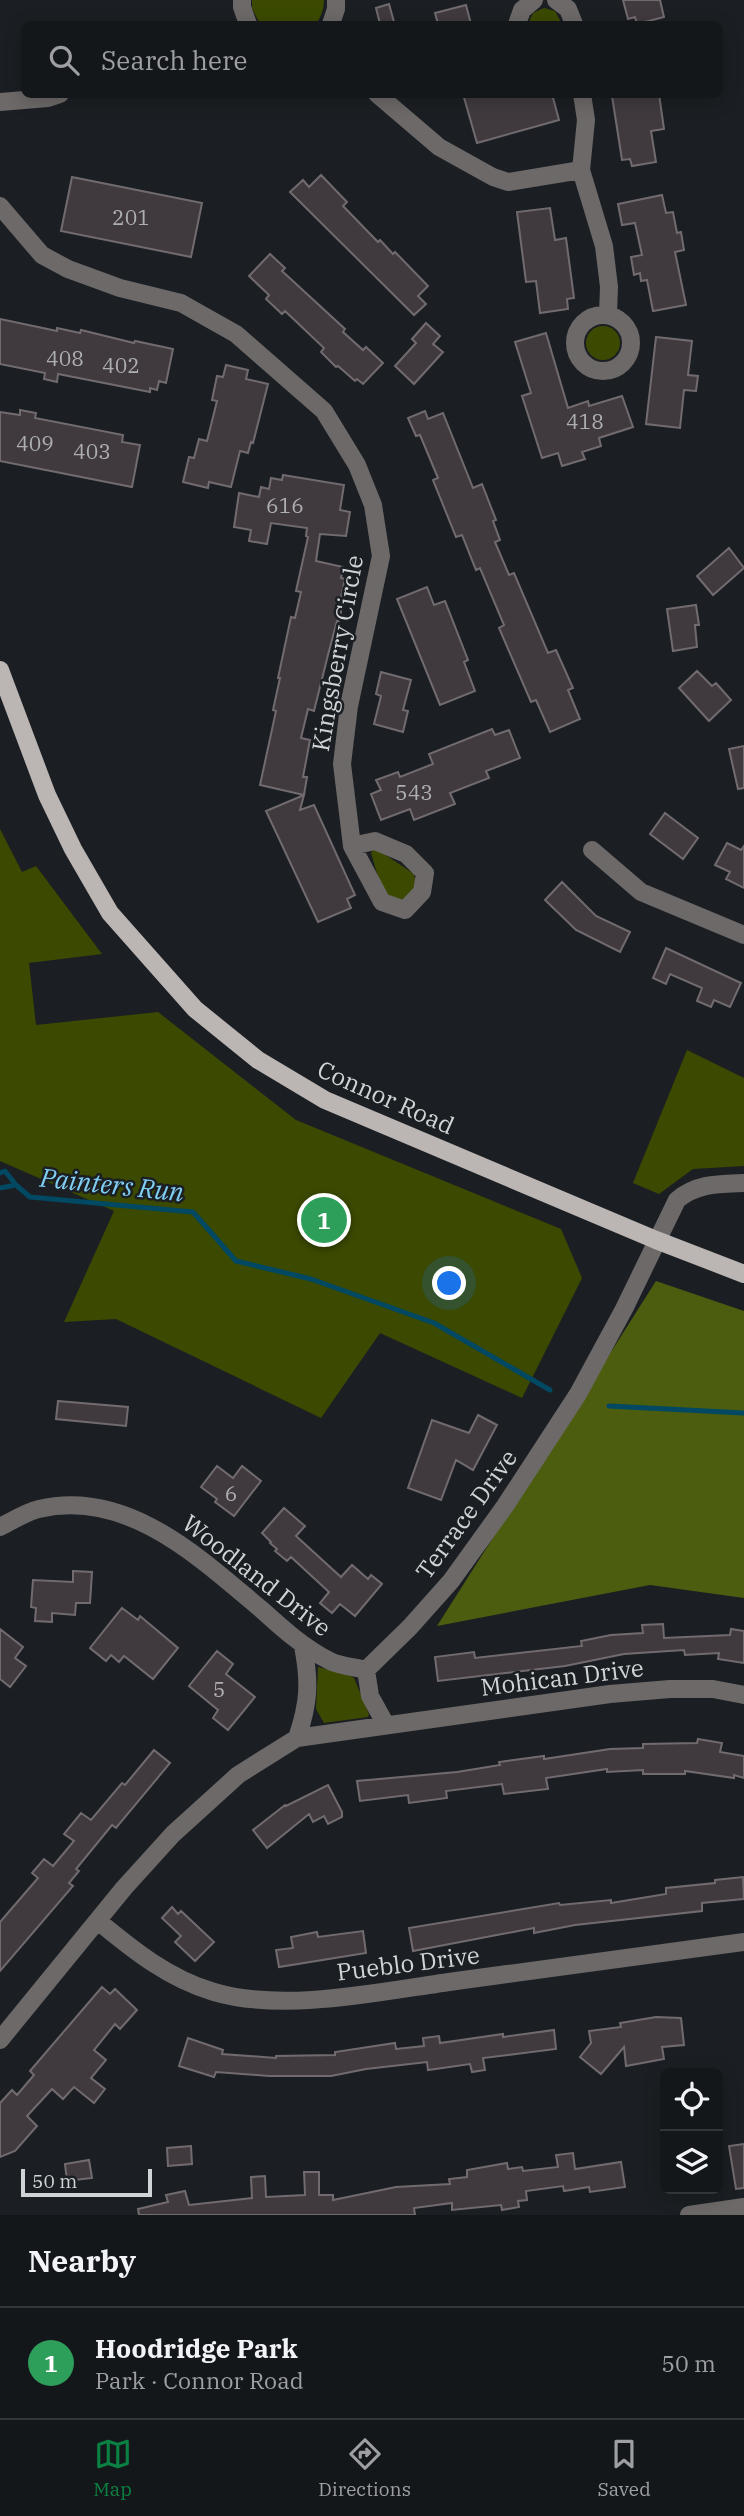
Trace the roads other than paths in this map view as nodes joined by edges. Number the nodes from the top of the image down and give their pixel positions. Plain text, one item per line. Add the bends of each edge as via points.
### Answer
1 (242, 0) edge
2 (336, 0) edge
3 (534, 0) edge
4 (556, 0) edge
5 (242, 21) edge
6 (332, 21) edge
7 (518, 21) edge
8 (573, 21) edge
9 (48, 98) edge
10 (382, 98) edge
11 (583, 98) edge
12 (0, 102) edge
13 (581, 170) junction
14 (0, 206) edge
15 (608, 314) dead end
16 (0, 670) edge
17 (352, 846) dead end
18 (592, 850) dead end
19 (744, 934) edge
20 (744, 1183) edge
21 (656, 1240) junction
22 (744, 1274) edge
23 (0, 1527) edge
24 (303, 1646) junction
25 (366, 1670) junction
26 (744, 1695) edge
27 (386, 1725) junction
28 (297, 1738) junction
29 (98, 1921) junction
30 (744, 1942) edge
31 (0, 2040) edge
32 (744, 2207) edge
33 (689, 2215) edge

1 - 5 street
2 - 6 street
3 - 7 street via 522,10
4 - 8 street via 568,9
9 - 12 street
10 - 13 street via 439,147 493,177 508,182
11 - 13 street via 586,120
13 - 15 street via 604,246
14 - 17 street, Kingsberry Circle via 42,255 68,270 181,303 236,334 324,411 357,465 373,505 381,556 349,705 342,764
16 - 21 main road, Connor Road via 47,795 73,849 110,913 195,1009 258,1060 325,1100
18 - 19 street via 641,892
20 - 21 street, Terrace Drive via 689,1190 677,1200
21 - 22 main road, Connor Road
21 - 25 street, Terrace Drive via 578,1394 505,1506 451,1581
23 - 24 street, Woodland Drive via 38,1509 83,1505 128,1515 169,1536
24 - 25 street, Woodland Drive via 332,1662
24 - 28 street via 308,1673 306,1710
25 - 27 street via 370,1696
26 - 27 street, Mohican Drive via 713,1689 610,1694
27 - 28 street
28 - 29 street via 238,1775 173,1834
29 - 30 street, Pueblo Drive via 170,1975 215,1992 257,1999 309,2000 372,1993
29 - 31 street
32 - 33 street

